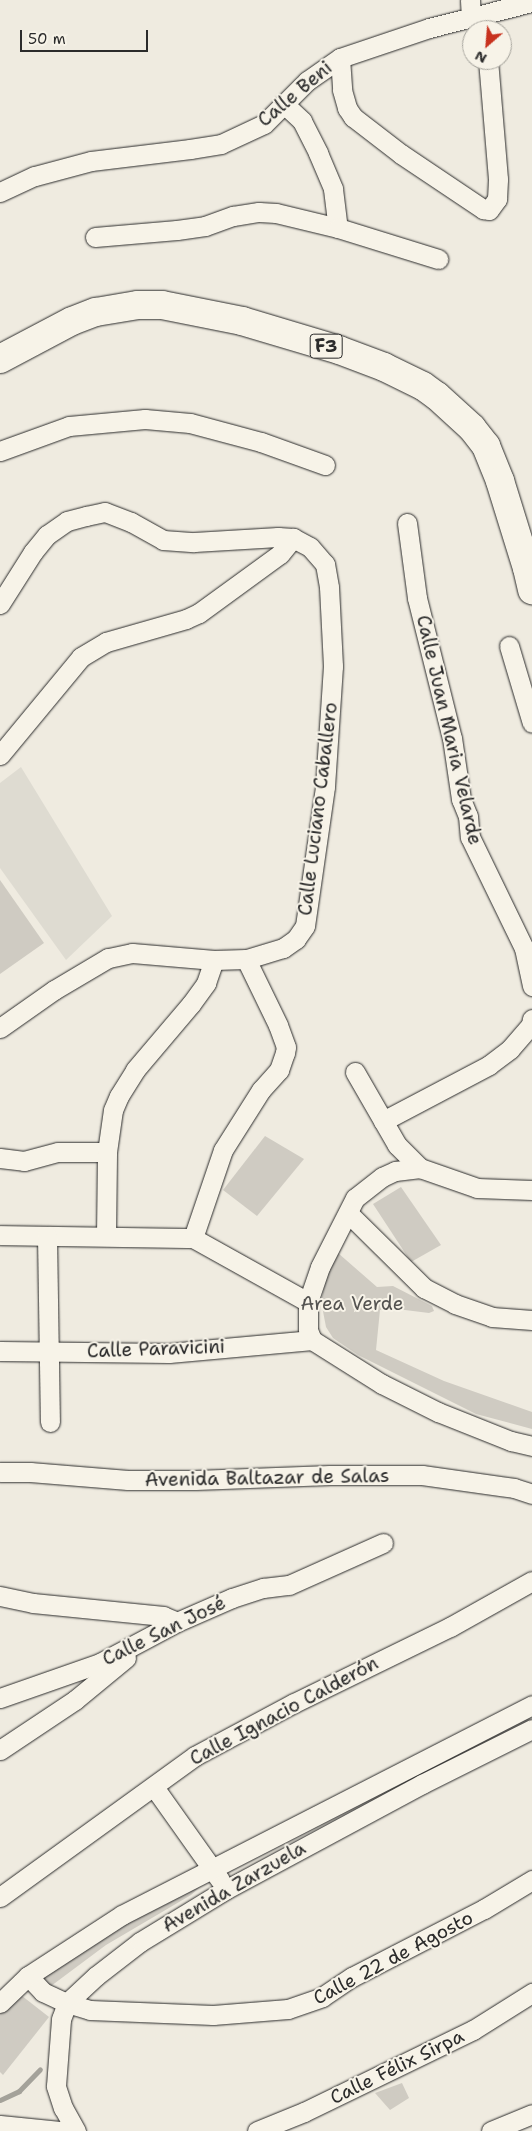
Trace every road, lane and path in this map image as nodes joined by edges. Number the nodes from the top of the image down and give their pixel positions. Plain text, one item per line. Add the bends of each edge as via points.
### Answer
1 (532, 2) edge
2 (475, 16) edge
3 (340, 58) junction
4 (489, 70) edge
5 (284, 104) junction
6 (0, 192) edge
7 (338, 228) junction
8 (96, 237) dead end
9 (438, 259) dead end
10 (0, 359) edge
11 (0, 451) edge
12 (324, 465) dead end
13 (406, 523) dead end
14 (293, 538) junction
15 (532, 590) edge
16 (0, 604) edge
17 (509, 646) dead end
18 (532, 723) edge
19 (0, 755) edge
20 (246, 959) junction
21 (214, 960) junction
22 (532, 986) edge
23 (532, 1020) edge
24 (0, 1028) edge
25 (355, 1072) dead end
26 (383, 1121) junction
27 (107, 1152) junction
28 (0, 1158) edge
29 (420, 1168) junction
30 (532, 1190) edge
31 (348, 1213) junction
32 (0, 1235) edge
33 (47, 1236) junction
34 (106, 1236) junction
35 (192, 1238) junction
36 (308, 1302) junction
37 (532, 1320) edge
38 (312, 1340) junction
39 (0, 1351) edge
40 (50, 1351) junction
41 (50, 1422) dead end
42 (532, 1446) edge
43 (0, 1472) edge
44 (532, 1494) edge
45 (382, 1542) dead end
46 (532, 1580) edge
47 (0, 1596) edge
48 (177, 1622) junction
49 (126, 1650) junction
50 (0, 1698) edge
51 (532, 1705) edge
52 (532, 1729) edge
53 (0, 1750) edge
54 (154, 1787) junction
55 (214, 1870) junction
56 (532, 1880) edge
57 (225, 1890) junction
58 (0, 1897) edge
59 (28, 1976) junction
60 (532, 1994) edge
61 (0, 2003) edge
62 (67, 2003) junction
63 (532, 2114) edge
64 (0, 2125) edge
65 (60, 2131) edge
66 (76, 2131) edge
67 (257, 2131) edge
68 (491, 2131) edge

1 - 2 street, Calle Beni
2 - 3 street, Calle Beni
3 - 4 street via 342,90 346,108 353,117 401,154 489,210 497,199 498,179
3 - 5 street, Calle Beni via 307,81
5 - 6 street, Calle Beni via 264,124 221,144 90,160 36,176
5 - 7 street via 302,121 318,153 333,189
7 - 8 street via 276,212 259,212 177,230
7 - 9 street
10 - 15 highway, F3 via 72,320 96,312 138,305 162,305 242,321 384,367 437,396 472,428 486,446 500,481
11 - 12 street via 69,426 144,419 190,423 261,442
13 - 22 street, Calle Juan Maria Velarde via 417,598 452,738 470,837 524,948
14 - 16 street via 163,540 132,522 105,512 86,516 67,521 47,534
14 - 19 street via 280,554 199,613 106,642 81,656
14 - 20 street, Calle Luciano Caballero via 319,556 327,574 333,666 325,787 302,933 283,948
17 - 18 street
20 - 21 street, Calle Luciano Caballero
20 - 35 street via 278,1025 285,1053 279,1070 261,1090 223,1150
21 - 24 street, Calle Luciano Caballero via 132,953 108,958 54,990
21 - 27 street via 206,982 191,1004 122,1090 113,1110
23 - 26 street via 510,1049 489,1065
25 - 26 street
26 - 29 street via 397,1145
27 - 28 street via 58,1152 24,1161
27 - 34 street
29 - 30 street via 477,1188
29 - 31 street via 382,1177 355,1198
31 - 36 street via 328,1248
31 - 37 street via 430,1292 492,1317
32 - 33 street
33 - 34 street
33 - 40 street
34 - 35 street
35 - 36 street
36 - 38 street via 306,1321
38 - 40 street, Calle Paravicini via 169,1353
38 - 42 street via 375,1380 438,1412
39 - 40 street, Calle Paravicini
40 - 41 street
43 - 44 street, Avenida Baltazar de Salas via 128,1480 422,1476 504,1486
45 - 48 street, Calle San José via 289,1585 262,1588
46 - 54 street, Calle Ignacio Calderón via 450,1627 231,1735 195,1756
47 - 48 street via 163,1616
48 - 49 street, Calle San José
49 - 50 street, Calle San José via 60,1678
49 - 53 street via 122,1662 88,1689
51 - 55 street, Avenida Zarzuela
52 - 57 street, Avenida Zarzuela
54 - 55 street
54 - 58 street, Calle Ignacio Calderón
55 - 57 street
55 - 59 street, Avenida Zarzuela via 122,1915
56 - 62 street, Calle 22 de Agosto via 301,2006 268,2012 213,2015 90,2010
57 - 62 street, Avenida Zarzuela via 127,1952
59 - 61 street, Avenida Zarzuela
59 - 62 street, Calle 22 de Agosto via 43,1992
60 - 67 street, Calle Félix Sirpa via 473,2030 304,2112
62 - 66 street via 61,2019 56,2086 63,2108
63 - 68 street
64 - 65 street

